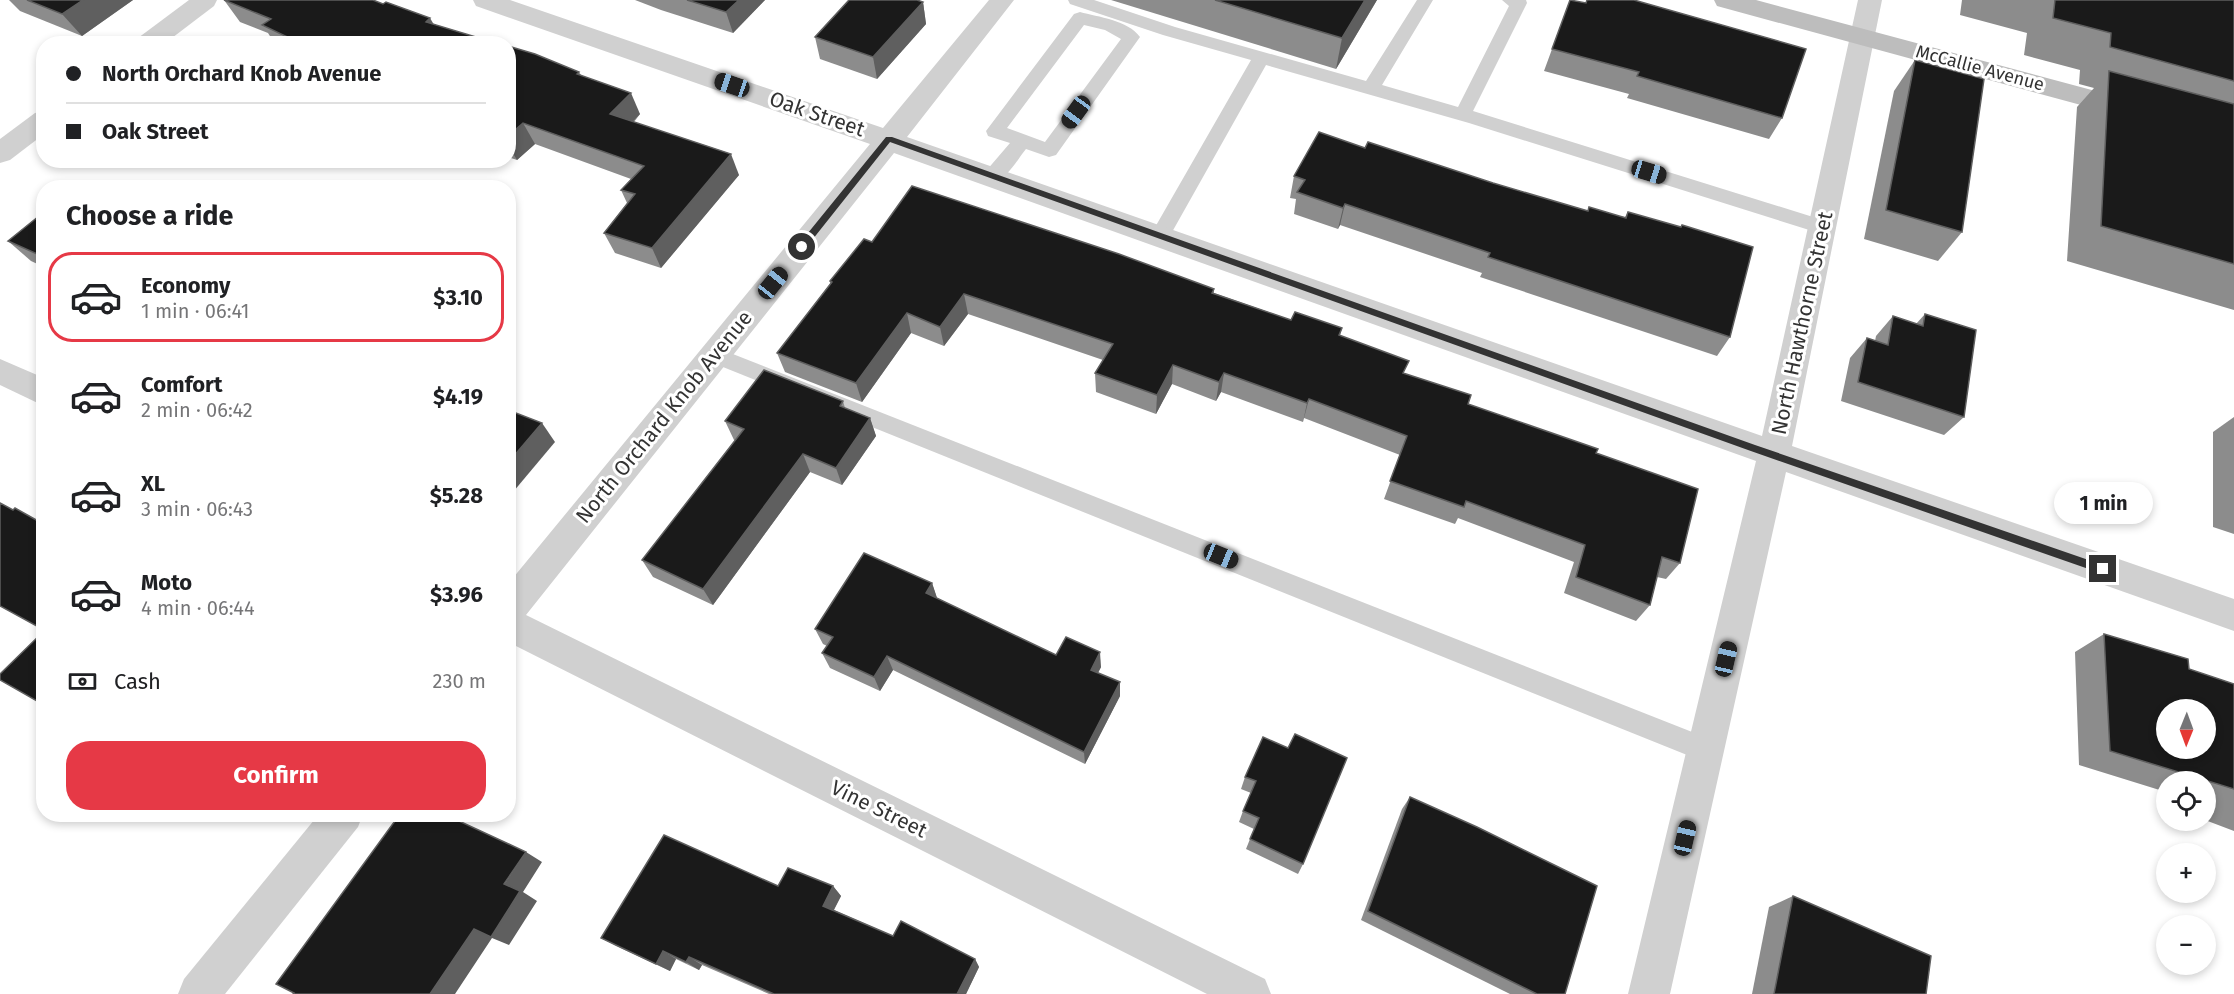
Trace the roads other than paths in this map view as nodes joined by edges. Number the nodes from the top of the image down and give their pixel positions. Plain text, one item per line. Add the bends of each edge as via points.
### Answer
1 (205, 0) edge
2 (485, 0) edge
3 (1002, 0) edge
4 (1076, 0) edge
5 (1425, 0) edge
6 (1510, 0) edge
7 (1726, 0) edge
8 (1870, 0) edge
9 (1116, 20) junction
10 (158, 36) edge
11 (1862, 36) junction
12 (1262, 57) junction
13 (1371, 88) junction
14 (1463, 114) junction
15 (2155, 116) edge
16 (36, 126) edge
17 (889, 139) junction
18 (1023, 140) junction
19 (0, 153) edge
20 (993, 176) junction
21 (1822, 227) junction
22 (1160, 236) junction
23 (715, 355) junction
24 (0, 371) edge
25 (36, 389) edge
26 (1774, 455) junction
27 (516, 601) edge
28 (2234, 615) edge
29 (516, 628) edge
30 (1706, 750) junction
31 (338, 822) edge
32 (199, 994) edge
33 (1250, 994) edge
34 (1649, 994) edge

1 - 10 street
2 - 17 street, Oak Street
3 - 17 street, North Orchard Knob Avenue
4 - 9 lane
5 - 13 lane
6 - 14 lane via 1519,3
7 - 11 main road, McCallie Avenue
8 - 11 street, North Hawthorne Street
9 - 12 lane
9 - 18 lane via 1131,37 1049,150
9 - 18 lane via 1080,18 995,131
11 - 15 main road, McCallie Avenue
11 - 21 street, North Hawthorne Street
12 - 13 lane
12 - 22 lane
13 - 14 lane
14 - 21 lane
16 - 19 street
17 - 20 street, Oak Street
17 - 23 street, North Orchard Knob Avenue
18 - 20 lane
20 - 22 street, Oak Street
21 - 26 street, North Hawthorne Street
22 - 26 street, Oak Street
23 - 27 street, North Orchard Knob Avenue
23 - 30 lane
24 - 25 street
26 - 28 street, Oak Street
26 - 30 street, North Hawthorne Street
29 - 33 street, Vine Street
30 - 34 street, North Hawthorne Street
31 - 32 street

